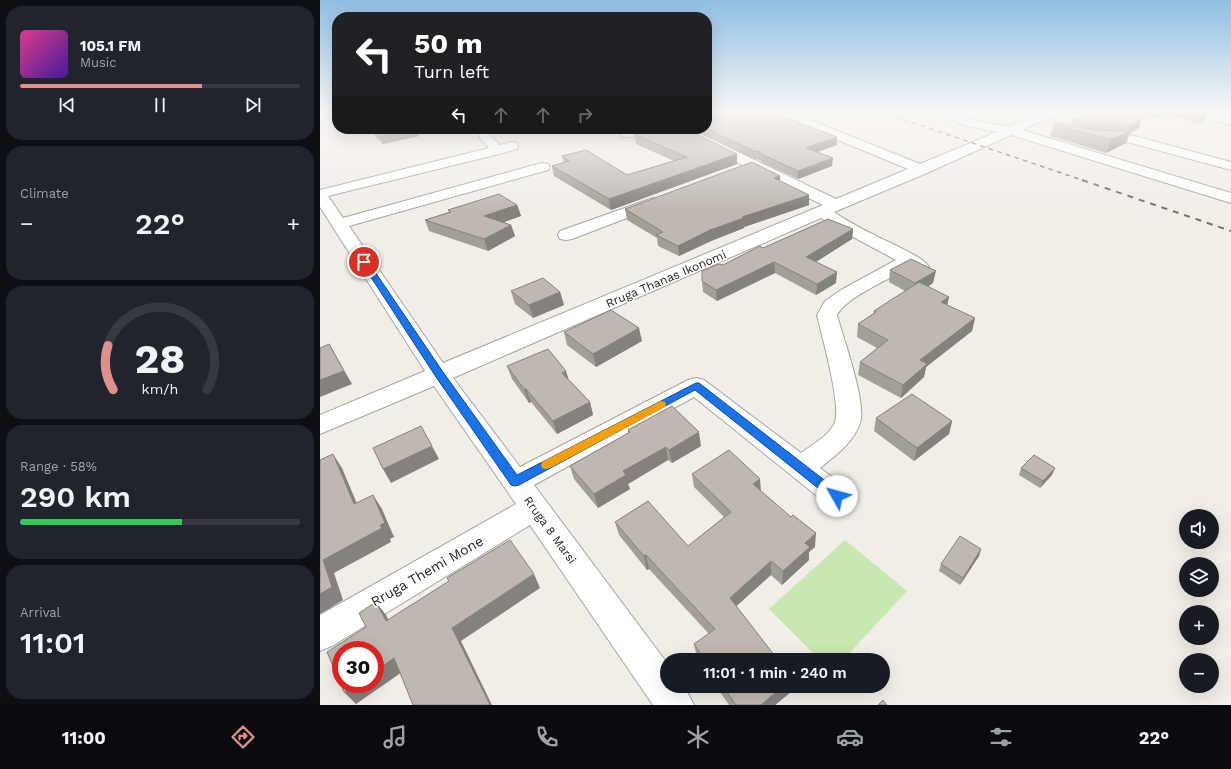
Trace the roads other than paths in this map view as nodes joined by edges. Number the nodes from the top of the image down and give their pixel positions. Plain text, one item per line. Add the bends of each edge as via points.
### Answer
1 (492, 144) edge
2 (712, 144) edge
3 (858, 144) edge
4 (982, 144) edge
5 (1053, 144) edge
6 (1148, 144) edge
7 (512, 146) dead end
8 (498, 150) junction
9 (755, 164) junction
10 (1231, 166) edge
11 (543, 167) dead end
12 (922, 170) junction
13 (733, 172) edge
14 (320, 195) edge
15 (668, 197) edge
16 (1231, 198) edge
17 (830, 209) junction
18 (340, 224) junction
19 (566, 235) dead end
20 (910, 260) junction
21 (933, 275) edge
22 (439, 374) junction
23 (320, 426) edge
24 (801, 468) junction
25 (515, 482) junction
26 (837, 496) dead end
27 (534, 508) junction
28 (320, 634) edge
29 (675, 705) edge

1 - 8 street
2 - 9 street
3 - 12 street
4 - 12 street, Rruga Thanas Ikonomi
5 - 16 street
6 - 10 street
7 - 8 street
8 - 14 street
9 - 13 street
9 - 17 street
11 - 18 street
12 - 17 street, Rruga Thanas Ikonomi
14 - 18 street, Rruga 8 Marsi
15 - 19 street
17 - 20 street via 835,221
17 - 22 street, Rruga Thanas Ikonomi
18 - 22 street, Rruga 8 Marsi
20 - 21 street
20 - 24 street via 832,305 827,315 848,403 848,421 838,438
22 - 23 street, Rruga Thanas Ikonomi
22 - 25 street, Rruga 8 Marsi
24 - 25 street via 696,386
24 - 26 street
25 - 27 street, Rruga 8 Marsi
27 - 28 street, Rruga Themi Mone
27 - 29 street, Rruga 8 Marsi

